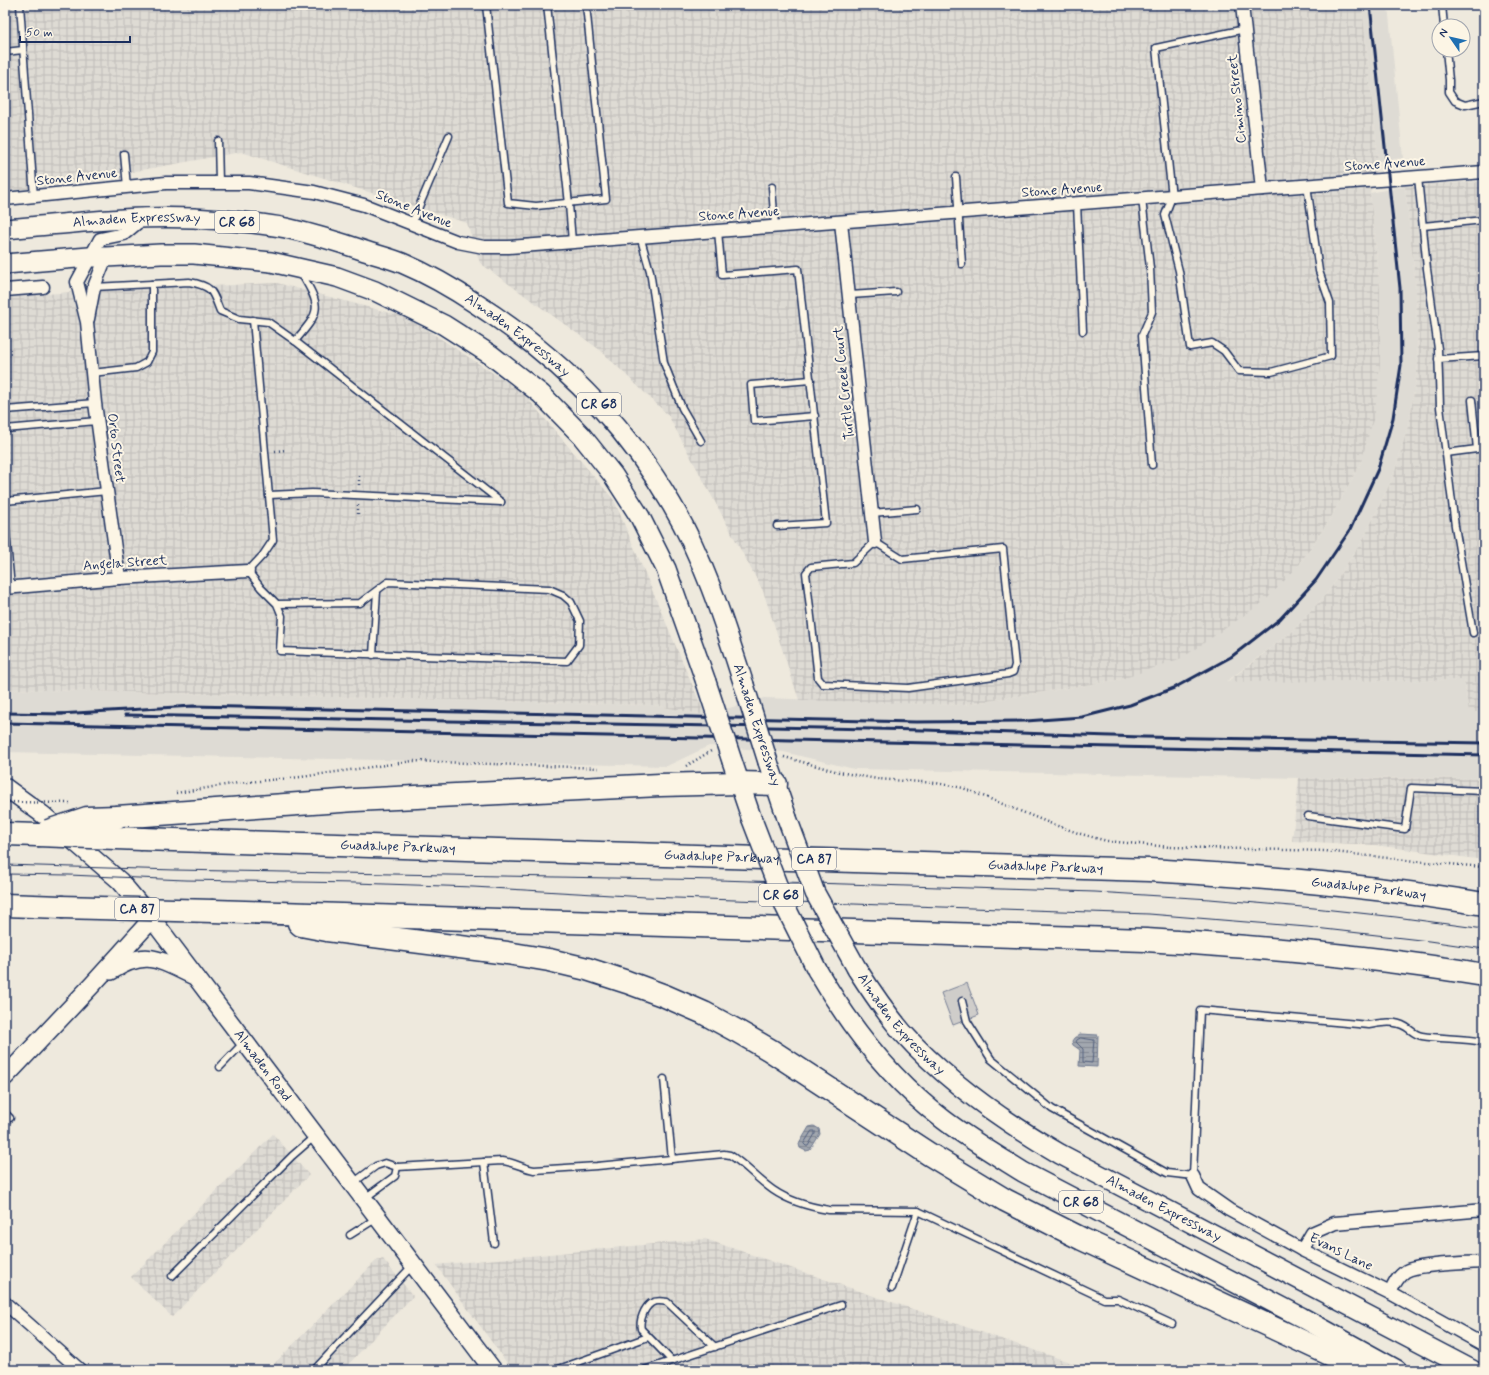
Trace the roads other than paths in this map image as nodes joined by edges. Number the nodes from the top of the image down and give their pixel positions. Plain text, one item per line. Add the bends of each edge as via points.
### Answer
1 (20, 5) edge
2 (486, 5) edge
3 (547, 5) edge
4 (586, 5) edge
5 (1242, 5) edge
6 (1442, 5) edge
7 (1443, 18) edge
8 (1245, 29) junction
9 (23, 50) junction
10 (5, 52) edge
11 (1447, 58) edge
12 (1484, 102) edge
13 (449, 136) dead end
14 (218, 141) dead end
15 (124, 154) dead end
16 (1484, 172) edge
17 (956, 177) dead end
18 (1418, 177) junction
19 (219, 182) junction
20 (1307, 186) junction
21 (127, 187) junction
22 (772, 187) dead end
23 (1262, 189) junction
24 (1172, 196) junction
25 (34, 197) junction
26 (5, 199) edge
27 (1142, 199) junction
28 (570, 204) junction
29 (1077, 204) junction
30 (960, 213) junction
31 (142, 219) junction
32 (1484, 220) edge
33 (841, 222) junction
34 (412, 223) junction
35 (1423, 226) junction
36 (775, 227) junction
37 (5, 229) edge
38 (718, 231) junction
39 (640, 236) junction
40 (572, 242) junction
41 (98, 257) junction
42 (5, 264) edge
43 (962, 264) dead end
44 (297, 267) junction
45 (152, 284) junction
46 (44, 287) dead end
47 (94, 287) junction
48 (5, 290) edge
49 (896, 292) dead end
50 (850, 296) junction
51 (253, 320) junction
52 (87, 322) junction
53 (1083, 331) dead end
54 (295, 341) junction
55 (1484, 356) edge
56 (1438, 359) junction
57 (92, 373) junction
58 (811, 380) junction
59 (1472, 400) dead end
60 (95, 403) junction
61 (5, 410) edge
62 (814, 416) junction
63 (97, 421) junction
64 (5, 429) edge
65 (701, 441) dead end
66 (1477, 448) junction
67 (1484, 448) edge
68 (1446, 453) junction
69 (1152, 465) dead end
70 (106, 491) junction
71 (269, 496) junction
72 (5, 501) edge
73 (917, 509) dead end
74 (872, 513) junction
75 (5, 521) edge
76 (777, 526) dead end
77 (875, 542) junction
78 (248, 571) junction
79 (118, 578) junction
80 (8, 588) edge
81 (376, 591) junction
82 (277, 604) junction
83 (1473, 633) dead end
84 (373, 655) junction
85 (739, 782) junction
86 (776, 784) junction
87 (5, 787) edge
88 (1484, 791) edge
89 (1308, 816) dead end
90 (5, 834) edge
91 (38, 835) junction
92 (1484, 904) edge
93 (5, 905) edge
94 (284, 913) junction
95 (152, 920) junction
96 (1484, 975) edge
97 (195, 977) junction
98 (93, 984) junction
99 (962, 1001) dead end
100 (244, 1042) junction
101 (1484, 1042) edge
102 (220, 1067) dead end
103 (5, 1077) edge
104 (664, 1079) dead end
105 (315, 1136) junction
106 (672, 1159) junction
107 (484, 1162) junction
108 (397, 1167) junction
109 (1193, 1176) junction
110 (352, 1183) junction
111 (364, 1199) junction
112 (1484, 1210) edge
113 (918, 1211) junction
114 (378, 1217) junction
115 (350, 1235) dead end
116 (494, 1243) dead end
117 (1302, 1250) junction
118 (1484, 1262) edge
119 (413, 1264) junction
120 (172, 1276) dead end
121 (892, 1288) dead end
122 (1390, 1293) junction
123 (5, 1303) edge
124 (841, 1305) dead end
125 (1172, 1324) dead end
126 (648, 1337) junction
127 (1484, 1345) edge
128 (715, 1347) junction
129 (672, 1361) junction
130 (80, 1370) edge
131 (314, 1370) edge
132 (492, 1370) edge
133 (556, 1370) edge
134 (644, 1370) edge
135 (1364, 1370) edge
136 (1397, 1370) edge
137 (1472, 1370) edge

1 - 9 lane
2 - 28 lane via 508,203 536,206
3 - 28 lane
4 - 28 lane via 606,199
5 - 8 street, Cimino Street
6 - 7 lane
8 - 23 street, Cimino Street
8 - 24 lane via 1156,48
9 - 10 lane
9 - 25 lane
11 - 12 lane via 1450,80 1448,92 1455,101 1465,105
13 - 34 lane
14 - 19 lane
15 - 21 lane
16 - 18 street, Stone Avenue
17 - 30 lane
18 - 20 street, Stone Avenue
18 - 35 lane
19 - 21 street, Stone Avenue
19 - 34 street, Stone Avenue via 249,183 314,192 364,205
20 - 23 street, Stone Avenue
20 - 24 lane via 1319,271 1330,302 1331,356 1271,372 1239,371 1224,351 1212,343 1190,347 1179,271 1165,215
21 - 25 street, Stone Avenue
22 - 36 lane
23 - 24 street, Stone Avenue
24 - 27 street, Stone Avenue
25 - 26 street, Stone Avenue
27 - 29 street, Stone Avenue
27 - 69 lane via 1152,312 1142,335
28 - 40 lane
29 - 30 street, Stone Avenue
29 - 53 lane
30 - 33 street, Stone Avenue
30 - 43 lane
31 - 37 main road, Almaden Expressway / CR G8
31 - 41 street, Orto Street via 124,234 100,238
31 - 86 main road, Almaden Expressway / CR G8, bridge via 192,218 285,228 402,263 463,295 496,316 532,342 566,372 620,429 650,468 673,507 708,578
32 - 35 lane
33 - 36 street, Stone Avenue
33 - 50 street, Turtle Creek Court
34 - 40 street, Stone Avenue via 458,242 484,248
35 - 56 lane
36 - 38 street, Stone Avenue
38 - 39 street, Stone Avenue
38 - 58 lane via 722,275 798,269
39 - 40 street, Stone Avenue
39 - 65 lane via 650,271 664,363 682,408
41 - 42 main road, CR G8
41 - 44 main road, CR G8 via 194,254
41 - 47 street, Orto Street
41 - 52 street, Orto Street via 77,282
44 - 54 lane via 315,297 316,305 311,322
44 - 85 main road, CR G8, bridge via 375,291 444,325 492,355 542,394 581,436 613,475 640,517 666,569
45 - 47 lane
45 - 51 lane via 202,284 210,289 220,311 239,319
45 - 57 lane via 152,352 148,362 136,368
46 - 48 street
47 - 52 street, Orto Street
49 - 50 lane
50 - 74 street, Turtle Creek Court
51 - 54 lane via 268,322
51 - 71 lane
52 - 57 street, Orto Street
54 - 71 lane via 501,502 312,493
55 - 56 lane
56 - 68 lane via 1440,407
57 - 60 street, Orto Street
58 - 62 lane
58 - 62 lane via 751,385 754,421
59 - 66 lane
60 - 61 lane
60 - 63 street, Orto Street
62 - 76 lane via 826,523
63 - 64 lane
63 - 70 street, Orto Street
66 - 67 lane
66 - 68 lane
68 - 83 lane
70 - 72 lane
70 - 79 street, Orto Street
71 - 78 lane via 273,540
73 - 74 lane
74 - 77 street, Turtle Creek Court
75 - 80 lane
77 - 77 lane via 902,559 1003,549 1015,666 1013,672 908,688 823,684 818,678 806,573 811,567 853,563
78 - 79 street, Angela Street
78 - 82 lane
79 - 80 street, Angela Street
81 - 82 lane via 360,603
81 - 84 lane
81 - 84 lane via 388,582 549,589 563,595 576,611 580,621 579,645 567,661
82 - 84 lane via 282,616 280,651
85 - 86 highway
85 - 91 highway, bridge via 355,800 87,818
85 - 136 main road, CR G8, bridge via 786,908 817,970 848,1019 903,1084 943,1119 1023,1172 1301,1316
86 - 137 main road, Almaden Expressway / CR G8, bridge via 816,893 857,969 881,1006 928,1059 1010,1124 1060,1154
87 - 95 street, Almaden Road via 42,814 109,872
88 - 89 lane via 1411,788 1405,829
90 - 91 highway, Guadalupe Parkway / CA 87
91 - 92 highway, Guadalupe Parkway / CA 87, bridge via 1149,870 1295,880
93 - 94 highway, CA 87, bridge
94 - 96 highway, CA 87 via 1146,940 1338,955
94 - 135 highway via 301,925 327,930 549,960 587,969 664,996 704,1013 750,1038 1005,1200 1088,1242
95 - 97 street, Almaden Road
95 - 98 street
97 - 98 street via 167,962 147,957 130,960 118,966
97 - 100 street, Almaden Road
98 - 103 street
99 - 109 lane via 967,1021 991,1059 1052,1109 1167,1173
100 - 102 lane
100 - 105 street, Almaden Road
101 - 109 lane via 1420,1036 1405,1026 1394,1023 1369,1025 1200,1010
104 - 106 lane
105 - 110 street, Almaden Road
105 - 120 lane
106 - 107 lane via 534,1170 502,1160
106 - 113 lane via 730,1155 774,1191 815,1208
107 - 108 lane
107 - 116 lane
108 - 110 lane via 385,1163 376,1166
108 - 111 lane via 395,1176
109 - 117 street, Evans Lane via 1199,1189 1229,1210
110 - 111 street, Almaden Road
111 - 114 street, Almaden Road
112 - 117 street via 1335,1223 1312,1233
113 - 121 lane
113 - 125 lane via 1104,1299 1118,1299
114 - 115 lane
114 - 119 street, Almaden Road
117 - 122 street, Evans Lane
118 - 122 street via 1407,1270 1397,1279
119 - 131 lane
119 - 132 street, Almaden Road
122 - 127 street, Evans Lane
123 - 130 street
124 - 128 lane
126 - 128 lane via 641,1329 640,1319 651,1303 659,1300 667,1302
126 - 129 lane
126 - 133 lane
128 - 129 lane
129 - 134 lane

